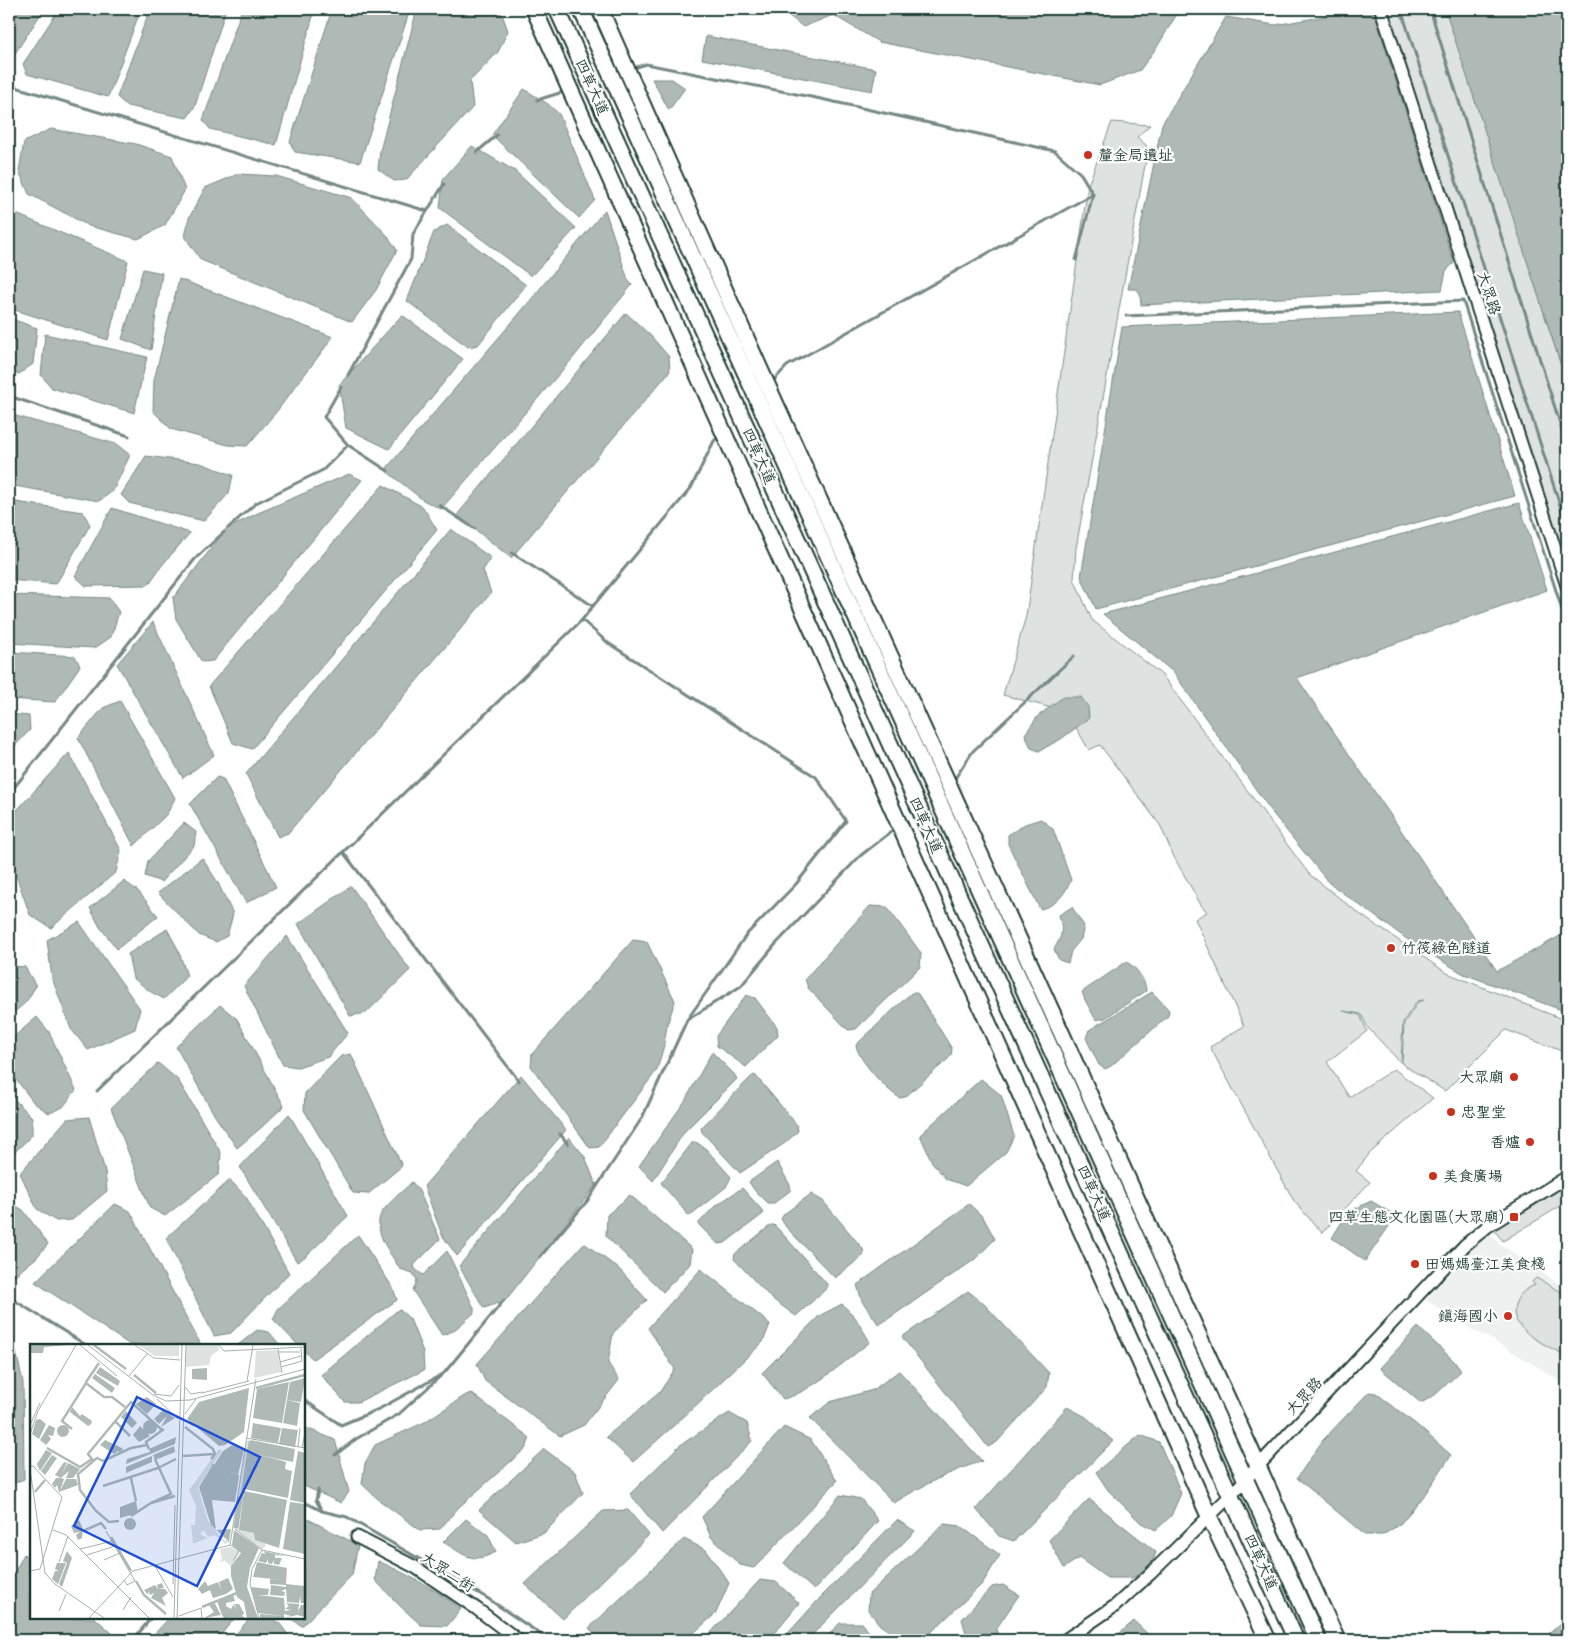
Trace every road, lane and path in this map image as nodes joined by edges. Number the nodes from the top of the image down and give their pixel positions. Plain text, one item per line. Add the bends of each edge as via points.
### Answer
1 (522, 9) edge
2 (557, 9) edge
3 (581, 9) edge
4 (600, 9) edge
5 (1381, 9) edge
6 (536, 14) edge
7 (1567, 586) edge
8 (1567, 1176) edge
9 (1258, 1467) junction
10 (1245, 1480) junction
11 (1231, 1496) junction
12 (1209, 1516) junction
13 (357, 1537) dead end
14 (518, 1640) edge
15 (1065, 1640) edge
16 (1268, 1640) edge
17 (1296, 1640) edge
18 (1318, 1640) edge
19 (1337, 1640) edge

1 - 6 street
2 - 11 street, 四草大道
3 - 10 street, 四草大道
4 - 9 street
5 - 7 street, 大眾路
6 - 12 street, 四草大道
8 - 9 street, 大眾路 via 1464,1245
9 - 10 street, 大眾路
9 - 19 street
10 - 11 street, 大眾路
10 - 18 street, 四草大道
11 - 12 street, 大眾路
11 - 17 street, 四草大道
12 - 15 street, 大眾路 via 1115,1606
12 - 16 street, 四草大道
13 - 14 street, 大眾二街 via 415,1568

